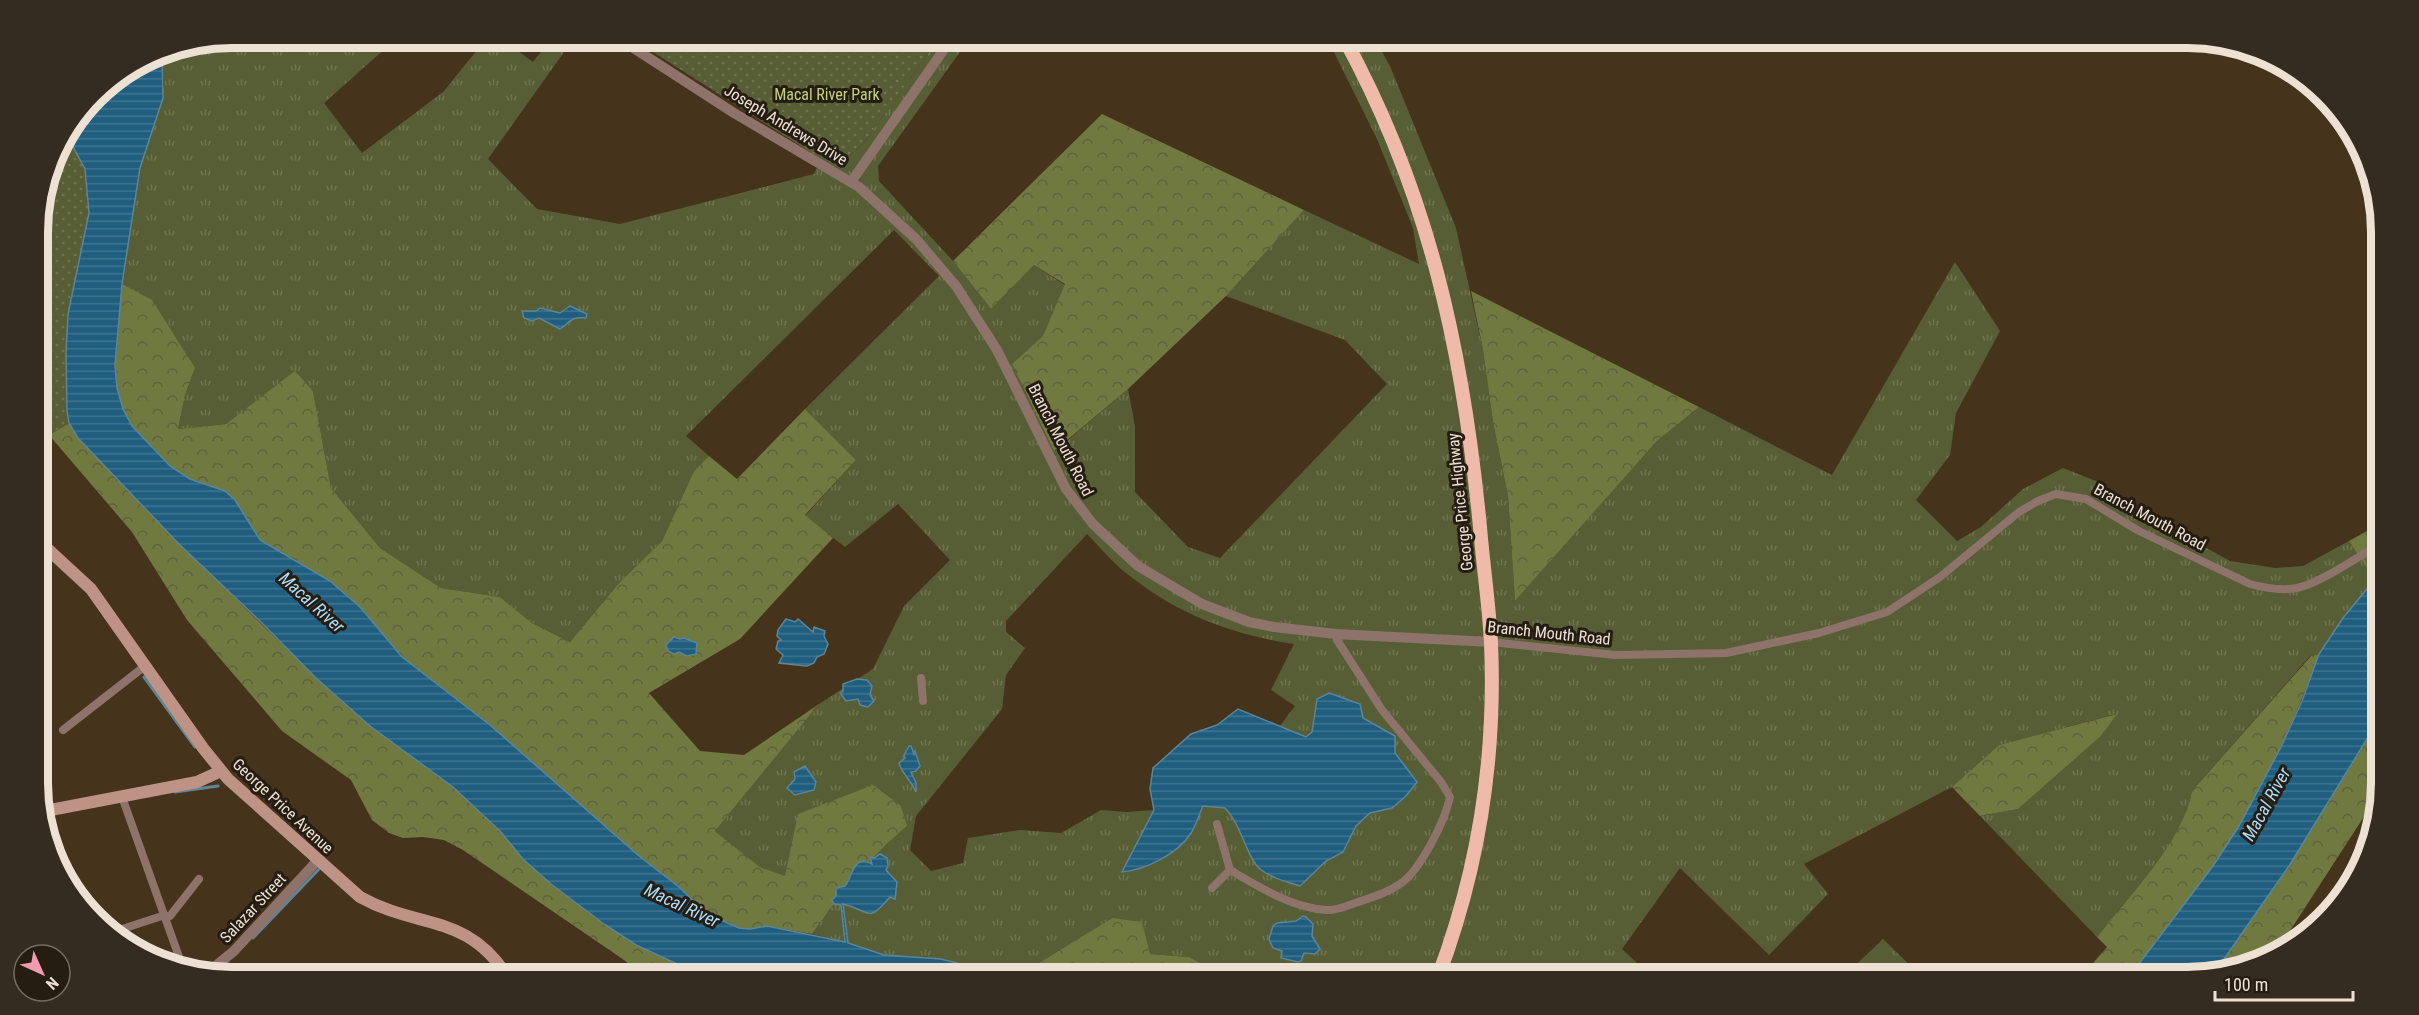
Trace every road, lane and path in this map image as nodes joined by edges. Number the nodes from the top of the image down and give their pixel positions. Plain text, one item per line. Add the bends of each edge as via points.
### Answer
1 (634, 48) edge
2 (945, 48) edge
3 (1349, 48) edge
4 (851, 182) junction
5 (48, 549) edge
6 (2371, 549) edge
7 (1336, 634) junction
8 (1491, 642) junction
9 (145, 666) junction
10 (921, 678) dead end
11 (923, 701) dead end
12 (63, 730) dead end
13 (218, 768) junction
14 (122, 797) junction
15 (49, 801) edge
16 (51, 810) edge
17 (1217, 824) dead end
18 (318, 860) junction
19 (1230, 870) junction
20 (200, 879) dead end
21 (1212, 888) dead end
22 (165, 917) junction
23 (122, 929) edge
24 (180, 959) edge
25 (215, 966) edge
26 (500, 967) edge
27 (1441, 967) edge

1 - 4 street, Joseph Andrews Drive
2 - 4 street, Joseph Andrews Drive
3 - 8 highway, George Price Highway via 1390,131 1438,270 1472,454
4 - 7 street, Branch Mouth Road via 916,239 956,286 1011,375 1066,489 1114,546 1159,580 1223,613 1274,627
5 - 9 main road, George Price Avenue via 91,589
6 - 8 street, Branch Mouth Road via 2297,588 2268,588 2250,584 2139,531 2086,499 2056,495 2019,512 1940,577 1887,612 1819,633 1726,653 1615,655
7 - 8 street, Branch Mouth Road
7 - 19 street via 1376,701 1450,797 1438,831 1402,883 1386,893 1329,911 1282,898
8 - 27 highway, George Price Highway via 1487,768 1479,836
9 - 12 street
9 - 13 main road, George Price Avenue
10 - 11 street
13 - 14 main road via 197,782
13 - 15 main road via 193,776
13 - 18 main road, George Price Avenue
14 - 16 main road
14 - 22 street
17 - 19 street
18 - 25 street, Salazar Street
18 - 26 main road, George Price Avenue via 349,889 373,904 454,930 476,941
19 - 21 street
20 - 22 street via 170,916
22 - 23 street
22 - 24 street

